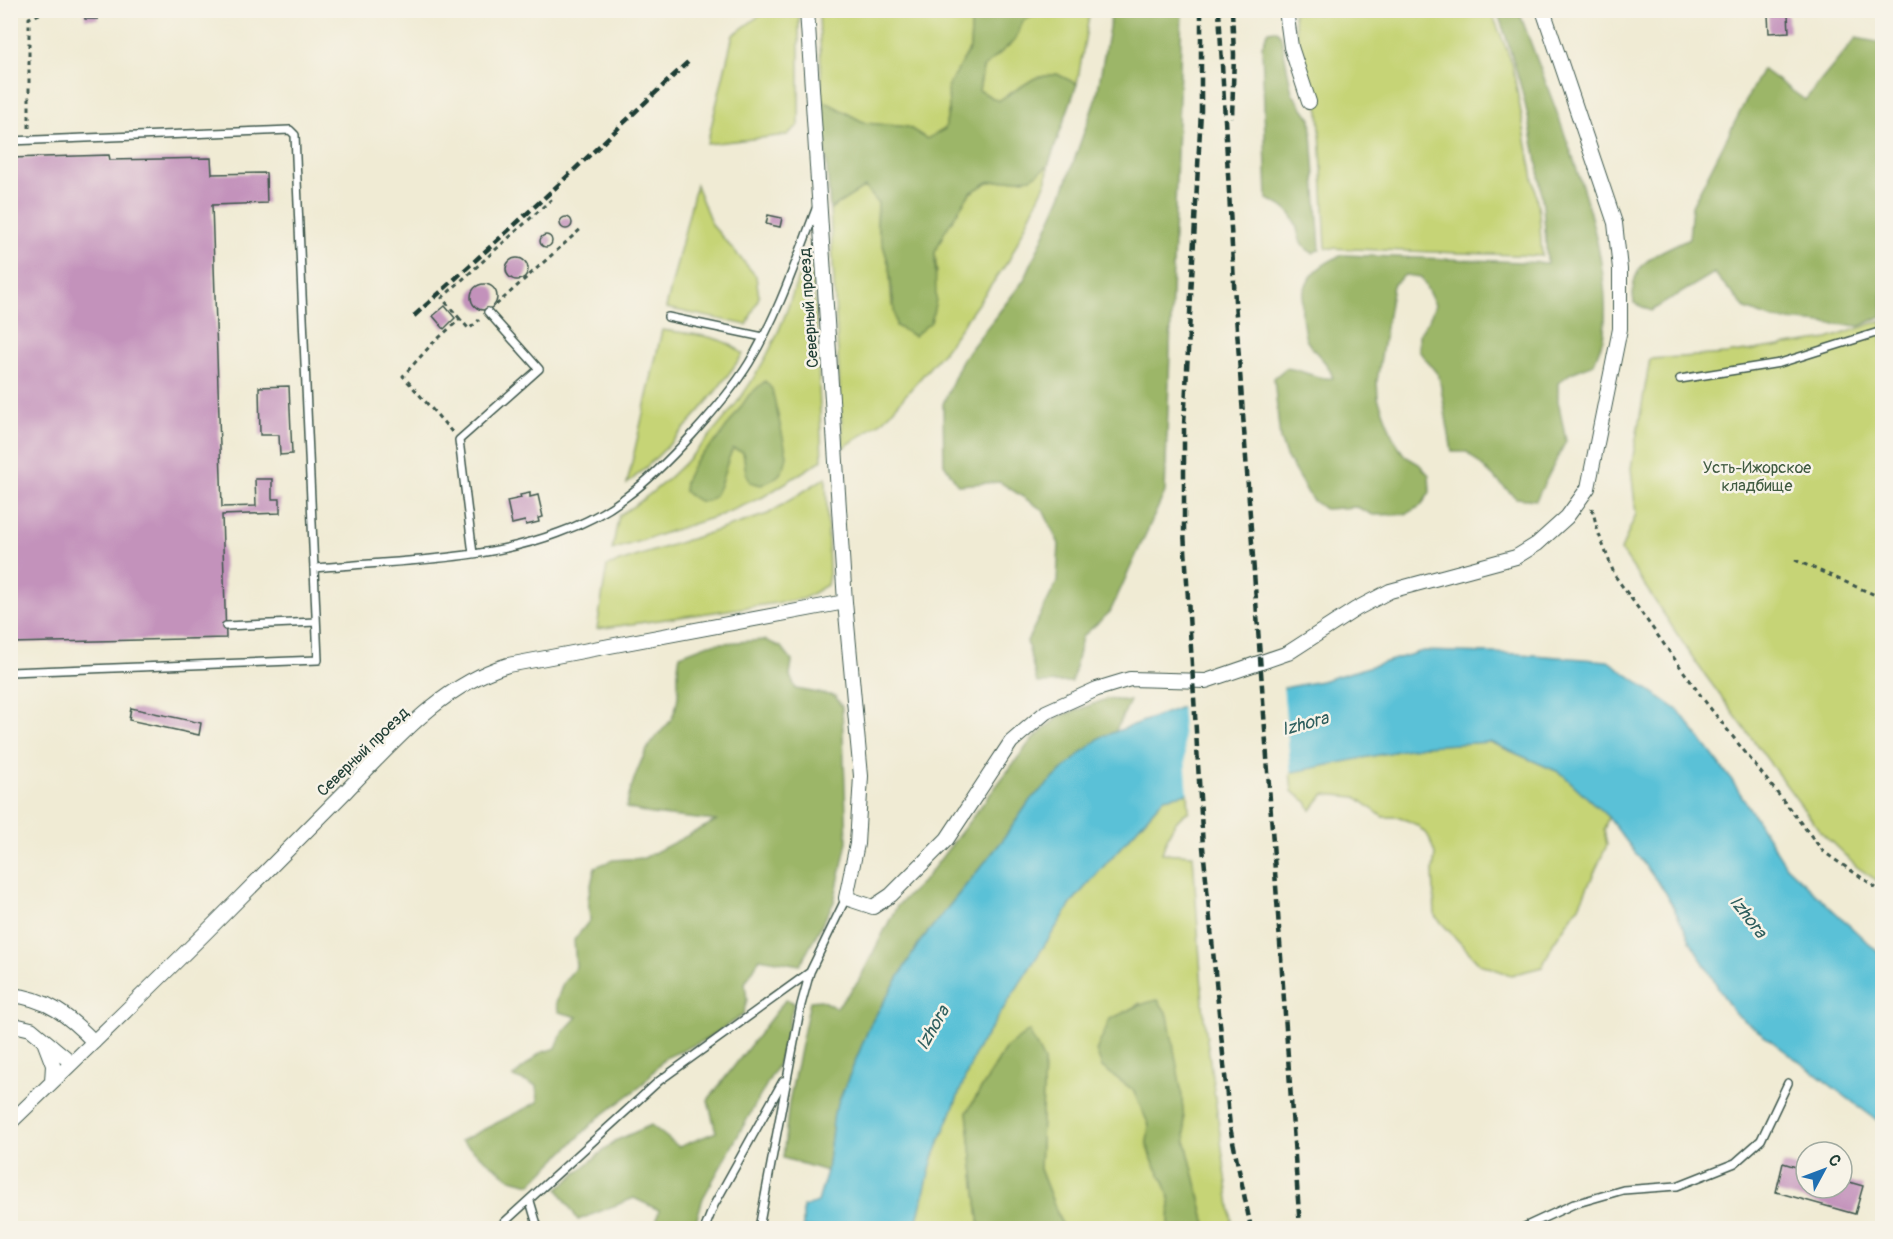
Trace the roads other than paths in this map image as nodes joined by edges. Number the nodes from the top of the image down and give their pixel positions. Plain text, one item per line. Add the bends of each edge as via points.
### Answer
1 (807, 10) edge
2 (1286, 10) edge
3 (1543, 10) edge
4 (1309, 102) dead end
5 (10, 141) edge
6 (818, 204) junction
7 (488, 312) dead end
8 (668, 317) dead end
9 (1882, 332) edge
10 (763, 337) junction
11 (1680, 379) dead end
12 (473, 554) junction
13 (315, 568) junction
14 (845, 602) junction
15 (316, 622) junction
16 (226, 626) dead end
17 (10, 672) edge
18 (846, 898) junction
19 (810, 972) junction
20 (10, 995) edge
21 (10, 1024) edge
22 (44, 1042) junction
23 (94, 1042) junction
24 (72, 1063) junction
25 (787, 1073) junction
26 (52, 1082) junction
27 (1788, 1083) dead end
28 (10, 1123) edge
29 (530, 1201) junction
30 (498, 1228) edge
31 (538, 1228) edge
32 (705, 1228) edge
33 (759, 1228) edge
34 (1522, 1228) edge

1 - 6 street, Северный проезд
2 - 4 street via 1291,47
3 - 18 street via 1615,223 1620,269 1620,329 1588,488 1567,517 1537,544 1515,557 1390,591 1288,653 1206,681 1130,679 1046,712 1011,742 947,839 891,895 873,907
5 - 13 lane via 293,132
6 - 10 lane
6 - 14 street, Северный проезд
7 - 12 lane via 539,369 459,440
8 - 10 lane
9 - 11 lane via 1780,363
10 - 12 lane via 749,364 710,415 627,497 557,534
12 - 13 lane
13 - 15 lane
14 - 18 street, Северный проезд via 861,777 857,844
14 - 23 street, Северный проезд via 508,665 465,682 442,698 376,760
15 - 16 lane
15 - 17 lane via 318,660
18 - 19 lane
19 - 25 lane
19 - 29 lane via 659,1081
20 - 23 street via 56,1007
21 - 22 street via 31,1029
22 - 24 street
22 - 26 street via 53,1065
23 - 24 street, Северный проезд
24 - 26 street, Северный проезд
25 - 32 lane
25 - 33 lane
26 - 28 street, Северный проезд
27 - 34 lane via 1761,1140 1735,1163 1677,1186 1623,1190
29 - 30 lane
29 - 31 lane

